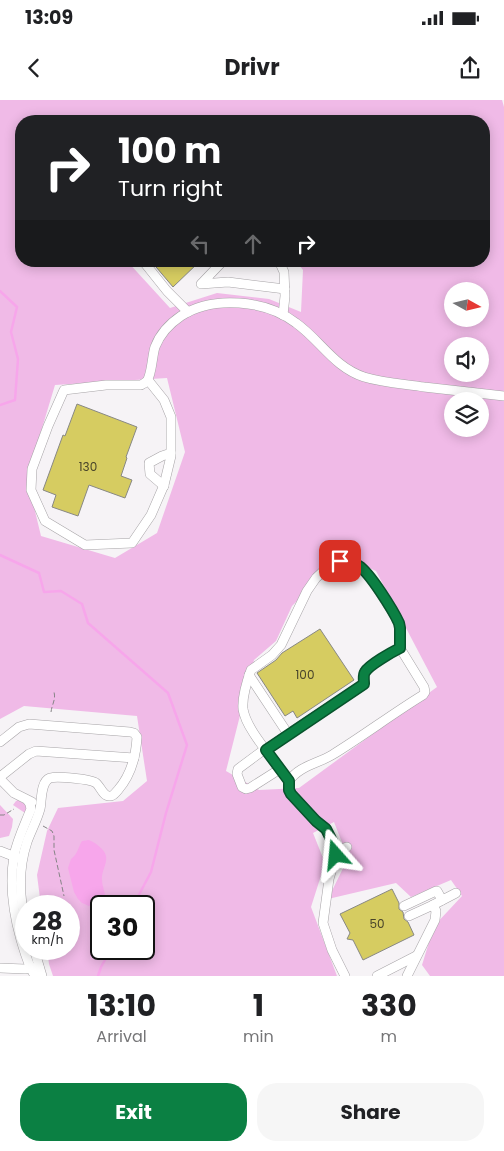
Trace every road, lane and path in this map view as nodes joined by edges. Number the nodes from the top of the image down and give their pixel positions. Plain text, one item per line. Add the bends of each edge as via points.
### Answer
1 (148, 267) edge
2 (217, 267) edge
3 (282, 267) edge
4 (285, 289) junction
5 (188, 312) junction
6 (283, 315) junction
7 (148, 380) junction
8 (504, 396) edge
9 (171, 453) junction
10 (164, 486) junction
11 (400, 648) junction
12 (249, 675) junction
13 (54, 692) dead end
14 (51, 712) dead end
15 (288, 734) junction
16 (0, 742) edge
17 (266, 749) junction
18 (134, 758) junction
19 (280, 768) junction
20 (0, 778) edge
21 (289, 781) junction
22 (41, 794) junction
23 (28, 801) junction
24 (14, 809) dead end
25 (0, 815) edge
26 (39, 823) dead end
27 (347, 848) dead end
28 (0, 851) edge
29 (336, 851) junction
30 (18, 858) junction
31 (456, 893) dead end
32 (21, 895) edge
33 (64, 895) edge
34 (442, 900) junction
35 (432, 905) junction
36 (404, 906) dead end
37 (409, 916) dead end
38 (416, 956) junction
39 (0, 968) edge
40 (36, 972) edge
41 (410, 975) edge
42 (345, 976) edge
43 (377, 976) edge

1 - 5 street
2 - 4 street via 201,284 228,282
3 - 4 street
4 - 6 street
5 - 6 street via 199,307 236,302
5 - 7 street via 169,324 160,336 154,348
6 - 8 street via 296,322 345,369 364,376 393,383
7 - 9 street via 164,400 171,417
7 - 10 street via 141,385 64,390 32,469 31,490 45,520 85,545 132,543 151,515
9 - 10 street
9 - 10 street via 149,463 150,474
11 - 12 street via 399,623 371,578 357,564 336,562 321,572 307,590 279,648
11 - 15 street via 365,671 364,684
11 - 21 street via 424,687 424,694 330,757 300,770
12 - 15 street
12 - 17 street via 243,700 244,713 249,726
13 - 14 path via 56,698
15 - 17 street
16 - 18 street via 19,727 29,724 131,732 137,736
17 - 19 street
17 - 19 street via 238,769 242,787 250,788
18 - 20 street via 36,751
18 - 22 street via 125,780 111,796 106,795 94,781 56,778 47,780
19 - 21 street
20 - 23 street via 14,793
21 - 29 street via 291,794 326,829
22 - 23 street via 36,802
22 - 30 street via 40,811
23 - 30 street via 30,809
24 - 25 path
26 - 33 path via 54,836
27 - 29 street
28 - 30 street
29 - 42 street via 323,923
30 - 32 street
30 - 40 street via 12,879 14,912 22,944
31 - 34 street
34 - 35 street
34 - 36 street via 436,890
35 - 37 street
35 - 38 street via 436,911 435,920
38 - 41 street
38 - 43 street
39 - 40 street

